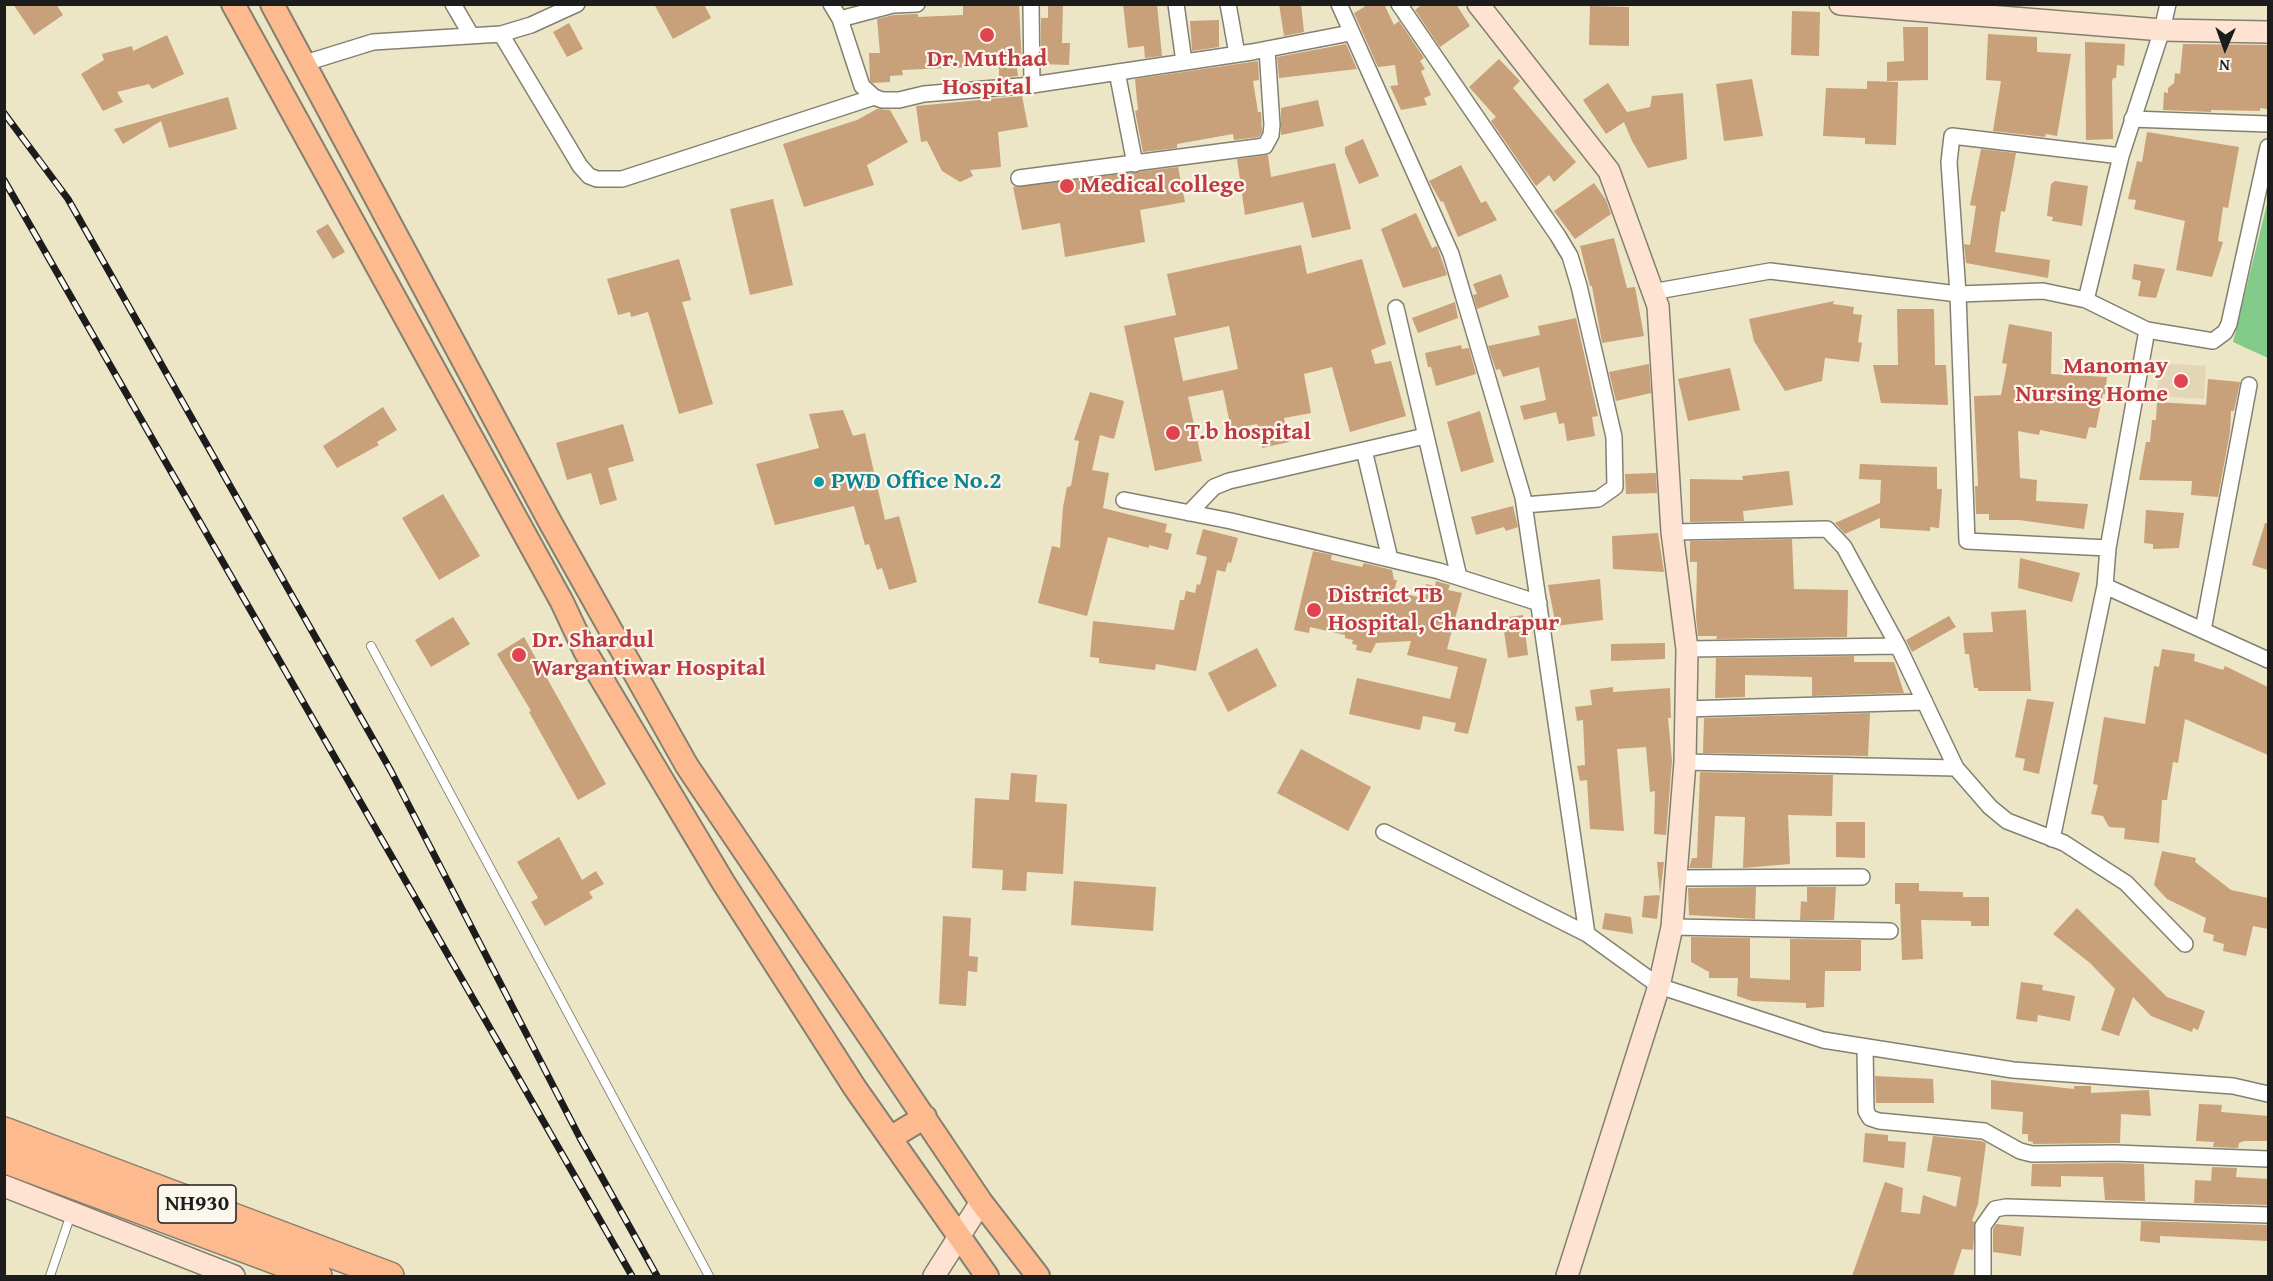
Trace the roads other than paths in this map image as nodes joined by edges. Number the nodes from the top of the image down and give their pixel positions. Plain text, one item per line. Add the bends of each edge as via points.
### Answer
1 (233, 4) edge
2 (272, 4) edge
3 (453, 4) edge
4 (578, 4) edge
5 (831, 4) edge
6 (917, 4) edge
7 (1031, 4) edge
8 (1176, 4) edge
9 (1228, 4) edge
10 (1338, 4) edge
11 (1399, 4) edge
12 (1840, 4) edge
13 (2168, 4) edge
14 (1480, 5) edge
15 (840, 19) junction
16 (2162, 30) junction
17 (2268, 32) edge
18 (1350, 33) junction
19 (501, 34) junction
20 (471, 35) junction
21 (1268, 49) junction
22 (1237, 54) junction
23 (1184, 62) junction
24 (302, 64) junction
25 (1117, 72) junction
26 (1032, 85) junction
27 (874, 97) junction
28 (2132, 119) junction
29 (2268, 124) edge
30 (2268, 147) edge
31 (2121, 156) junction
32 (1135, 164) junction
33 (1019, 178) dead end
34 (1652, 292) junction
35 (1958, 294) junction
36 (2086, 300) junction
37 (1396, 308) dead end
38 (2147, 330) junction
39 (2248, 385) dead end
40 (1425, 436) junction
41 (1364, 450) junction
42 (1124, 500) dead end
43 (1524, 505) junction
44 (1189, 513) junction
45 (1672, 532) junction
46 (564, 546) junction
47 (2108, 548) junction
48 (1390, 559) junction
49 (539, 562) junction
50 (1459, 577) junction
51 (2105, 586) junction
52 (1539, 603) junction
53 (2203, 630) junction
54 (371, 646) dead end
55 (1898, 646) junction
56 (1687, 649) junction
57 (2268, 660) edge
58 (1925, 702) junction
59 (1684, 709) junction
60 (1685, 762) junction
61 (1956, 768) junction
62 (1384, 832) dead end
63 (2052, 839) junction
64 (1862, 877) dead end
65 (1677, 878) junction
66 (1672, 927) junction
67 (1890, 931) dead end
68 (1587, 934) junction
69 (2185, 944) dead end
70 (1659, 986) junction
71 (1865, 1047) junction
72 (2268, 1094) edge
73 (925, 1117) junction
74 (4, 1131) edge
75 (890, 1138) junction
76 (4, 1159) edge
77 (2268, 1159) edge
78 (4, 1186) edge
79 (981, 1202) junction
80 (71, 1212) junction
81 (2268, 1215) edge
82 (959, 1238) junction
83 (50, 1276) edge
84 (234, 1276) edge
85 (318, 1276) edge
86 (390, 1276) edge
87 (709, 1276) edge
88 (934, 1276) edge
89 (987, 1276) edge
90 (1038, 1276) edge
91 (1567, 1276) edge
92 (1983, 1276) edge

1 - 49 main road
2 - 24 main road
3 - 20 street
4 - 19 street
5 - 15 street
6 - 15 street via 893,5
7 - 26 street
8 - 23 street
9 - 22 street
10 - 18 street
11 - 43 street via 1558,236 1570,256 1579,285 1614,437 1616,487 1598,499
12 - 16 main road
13 - 16 street
14 - 34 main road via 1609,171
15 - 27 street via 862,86
16 - 17 main road
16 - 28 street
18 - 21 street
18 - 43 street via 1451,255
19 - 20 street
19 - 27 street via 580,166 597,179 622,179
20 - 24 street via 373,42
21 - 22 street
21 - 32 street via 1271,135 1265,146
22 - 23 street
23 - 25 street
24 - 46 main road
25 - 26 street
25 - 32 street
26 - 27 street via 924,94 899,100
28 - 29 street
28 - 31 street
30 - 38 street via 2225,332 2212,341
31 - 35 street via 1952,136 1949,162
31 - 36 street
32 - 33 street
34 - 35 street via 1770,270
34 - 45 main road via 1658,306
35 - 36 street via 2043,291
35 - 47 street via 1967,541
36 - 38 street
37 - 40 street
38 - 47 street
39 - 53 street
40 - 41 street
40 - 50 street
41 - 44 street via 1229,481 1214,487
41 - 48 street
42 - 44 street
43 - 52 street
44 - 48 street
45 - 55 street via 1827,529 1844,547
45 - 56 main road
46 - 49 main road
46 - 73 main road via 687,766
47 - 51 street
48 - 50 street
49 - 75 main road via 585,651 723,882
50 - 52 street
51 - 53 street
51 - 63 street
52 - 68 street
53 - 57 street
54 - 87 lane
55 - 56 street
55 - 58 street
56 - 59 main road
58 - 59 street
58 - 61 street
59 - 60 main road
60 - 61 street
60 - 65 main road
61 - 63 street via 2007,821
62 - 68 street
63 - 69 street via 2126,882
64 - 65 street
65 - 66 main road
66 - 67 street
66 - 70 main road
68 - 70 street
70 - 71 street via 1823,1040
70 - 91 main road
71 - 72 street via 2013,1070 2233,1086
71 - 77 street via 1866,1111 1878,1121 1984,1131 2032,1154
73 - 75 main road
73 - 79 main road
74 - 86 highway, NH930
75 - 82 main road
76 - 85 highway, NH930
78 - 80 main road
79 - 82 main road
79 - 90 main road
80 - 83 lane
80 - 84 main road
81 - 92 street via 1995,1209 1983,1226
82 - 88 main road
82 - 89 main road

